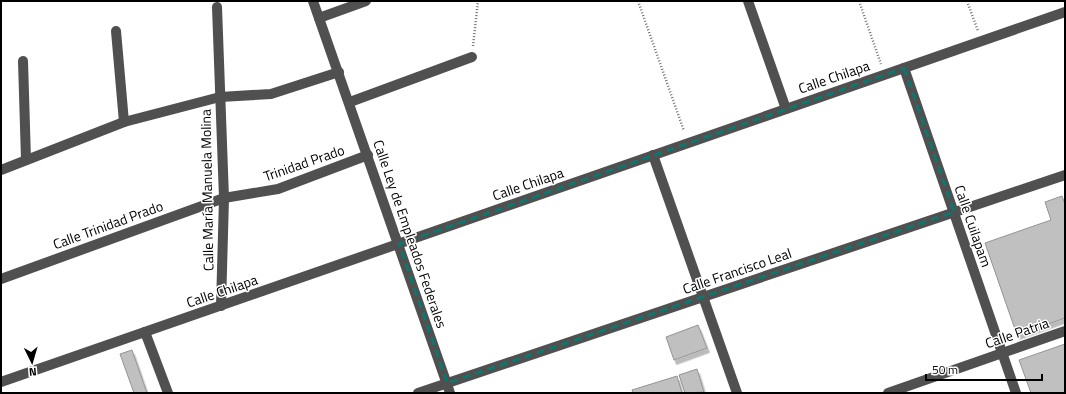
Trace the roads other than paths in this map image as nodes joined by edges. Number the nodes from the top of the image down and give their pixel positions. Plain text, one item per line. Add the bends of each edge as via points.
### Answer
1 (313, 1) edge
2 (366, 1) edge
3 (748, 1) edge
4 (217, 7) dead end
5 (1065, 12) edge
6 (319, 18) junction
7 (116, 32) dead end
8 (472, 57) road end
9 (23, 61) dead end
10 (904, 68) junction
11 (338, 72) junction
12 (220, 97) junction
13 (348, 98) junction
14 (786, 109) junction
15 (124, 122) junction
16 (368, 155) junction
17 (653, 155) junction
18 (26, 160) junction
19 (1, 170) edge
20 (1065, 174) edge
21 (224, 198) junction
22 (954, 212) junction
23 (399, 244) junction
24 (1, 279) edge
25 (703, 297) junction
26 (221, 306) junction
27 (1065, 330) edge
28 (145, 332) junction
29 (1002, 353) junction
30 (1, 382) edge
31 (449, 388) edge
32 (168, 393) edge
33 (418, 393) edge
34 (737, 393) edge
35 (888, 393) edge
36 (1016, 393) edge

1 - 6 street, Calle Ley de Empleados Federales
2 - 6 street
3 - 14 street
4 - 12 street, Calle María Manuela Molina
5 - 10 street, Calle Chilapa
6 - 11 street, Calle Ley de Empleados Federales
7 - 15 street
8 - 13 street
9 - 18 street
10 - 14 street, Calle Chilapa
10 - 22 street, Calle Cuilapam
11 - 12 street via 271,94
11 - 13 street, Calle Ley de Empleados Federales
12 - 15 street
12 - 21 street, Calle María Manuela Molina
13 - 16 street, Calle Ley de Empleados Federales
14 - 17 street, Calle Chilapa
15 - 18 street
16 - 21 street, Trinidad Prado via 278,190
16 - 23 street, Calle Ley de Empleados Federales
17 - 23 street, Calle Chilapa
17 - 25 street
18 - 19 street
20 - 22 street, Calle Francisco Leal
21 - 24 street, Calle Trinidad Prado
21 - 26 street, Calle María Manuela Molina
22 - 25 street, Calle Francisco Leal
22 - 29 street, Calle Cuilapam
23 - 26 street, Calle Chilapa
23 - 31 street, Calle Ley de Empleados Federales
25 - 31 street, Calle Francisco Leal
25 - 34 street
26 - 28 street, Calle Chilapa
27 - 29 street, Calle Patria
28 - 30 street, Calle Chilapa
28 - 32 street
29 - 35 street, Calle Patria
29 - 36 street, Calle Cuilapam
31 - 33 street, Calle Francisco Leal

